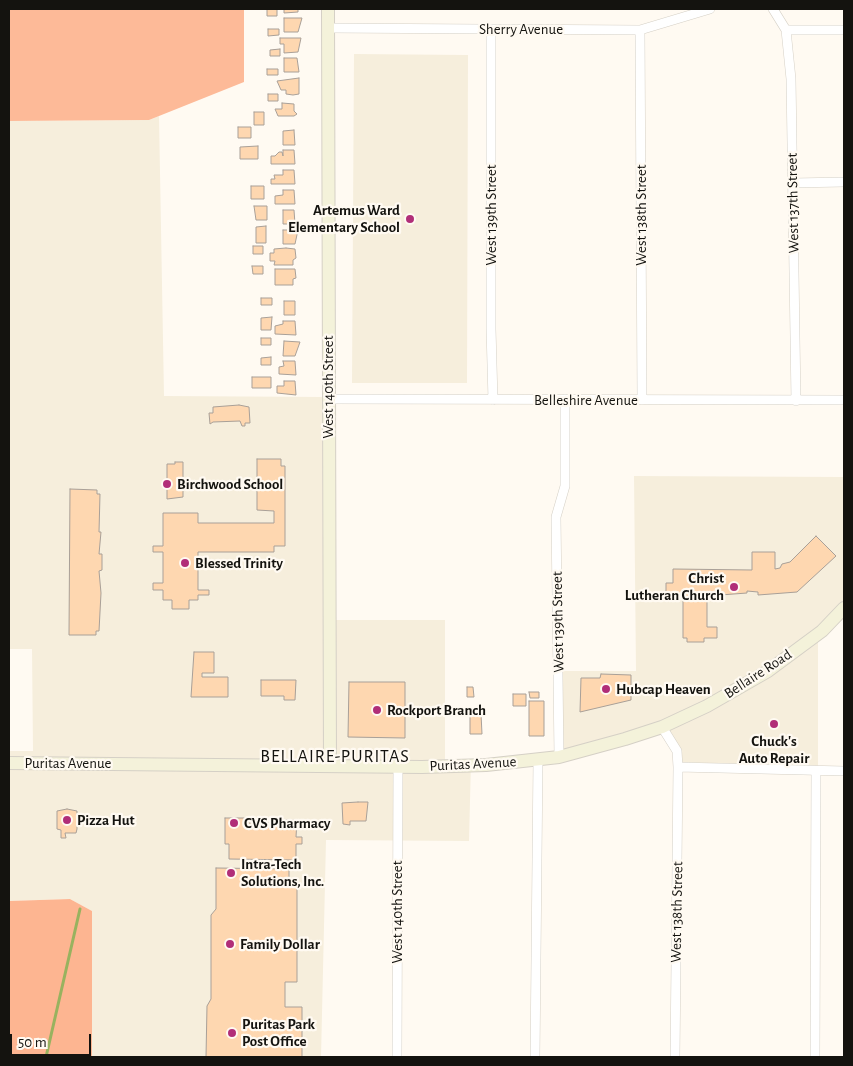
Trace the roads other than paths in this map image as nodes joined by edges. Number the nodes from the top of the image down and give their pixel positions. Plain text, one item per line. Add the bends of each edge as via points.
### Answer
1 (328, 9) edge
2 (710, 9) edge
3 (773, 9) edge
4 (328, 28) junction
5 (491, 29) junction
6 (640, 30) junction
7 (786, 30) junction
8 (844, 30) edge
9 (844, 182) edge
10 (793, 183) junction
11 (328, 398) junction
12 (565, 399) junction
13 (493, 400) junction
14 (642, 400) junction
15 (844, 400) edge
16 (796, 401) junction
17 (844, 608) edge
18 (662, 727) junction
19 (559, 757) junction
20 (538, 760) junction
21 (9, 763) edge
22 (330, 766) junction
23 (398, 766) junction
24 (678, 767) junction
25 (816, 771) junction
26 (844, 772) edge
27 (397, 1057) edge
28 (535, 1057) edge
29 (675, 1057) edge
30 (815, 1057) edge

1 - 4 street, West 140th Street
2 - 6 street, Sherry Avenue
3 - 7 street, West 137th Street
4 - 5 street, Sherry Avenue
4 - 11 street, West 140th Street
5 - 6 street, Sherry Avenue
5 - 13 street, West 139th Street
6 - 14 street, West 138th Street
7 - 8 street
7 - 10 street, West 137th Street via 791,79
9 - 10 street
10 - 16 street, West 137th Street
11 - 13 street, Belleshire Avenue
11 - 22 street, West 140th Street
12 - 13 street, Belleshire Avenue
12 - 14 street, Belleshire Avenue
12 - 19 street, West 139th Street via 565,486 556,517
14 - 16 street, Belleshire Avenue
15 - 16 street, Belleshire Avenue
17 - 18 street, Bellaire Road via 822,631 768,671
18 - 19 street, Puritas Avenue
18 - 24 street via 677,751
19 - 20 street, Puritas Avenue
20 - 23 street, Puritas Avenue via 486,765
20 - 28 street
21 - 22 street, Puritas Avenue
22 - 23 street, Puritas Avenue
23 - 27 street, West 140th Street
24 - 25 street
24 - 29 street, West 138th Street
25 - 26 street
25 - 30 street

